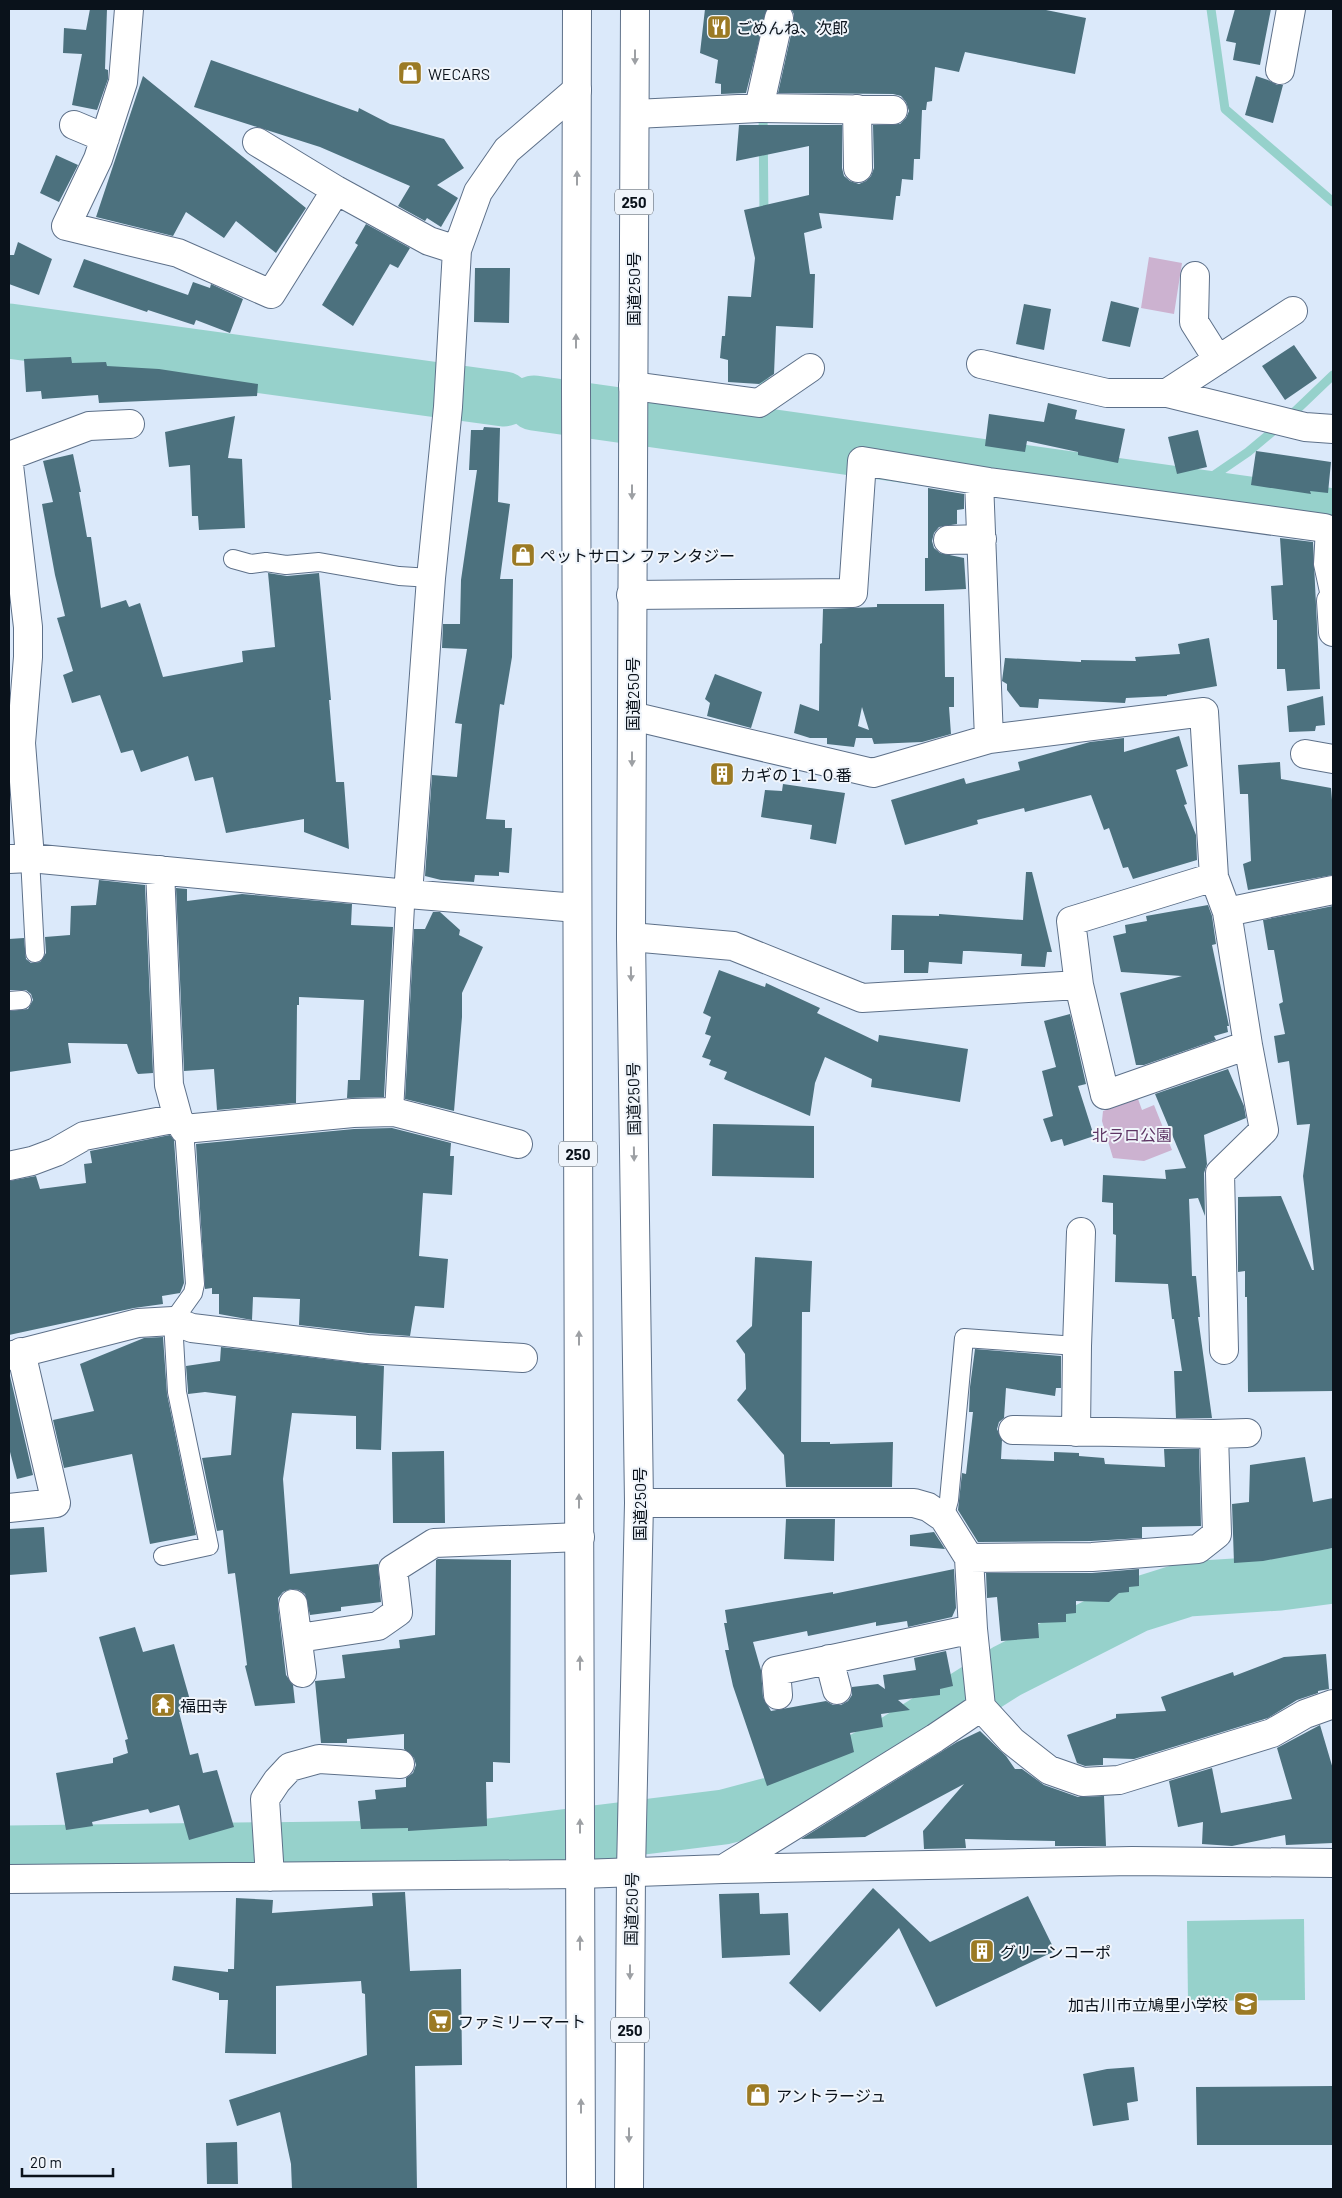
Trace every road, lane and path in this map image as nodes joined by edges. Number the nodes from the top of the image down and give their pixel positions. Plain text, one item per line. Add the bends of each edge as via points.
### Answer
1 (128, 9) edge
2 (577, 9) edge
3 (635, 9) edge
4 (1291, 9) edge
5 (779, 18) dead end
6 (1280, 70) dead end
7 (577, 90) junction
8 (758, 108) junction
9 (857, 109) junction
10 (893, 110) dead end
11 (634, 114) junction
12 (74, 125) dead end
13 (105, 138) junction
14 (257, 142) dead end
15 (858, 168) dead end
16 (336, 190) junction
17 (457, 250) junction
18 (1195, 276) dead end
19 (1293, 311) dead end
20 (1218, 360) junction
21 (981, 364) dead end
22 (810, 368) dead end
23 (633, 391) junction
24 (1167, 393) junction
25 (130, 424) dead end
26 (1333, 429) edge
27 (9, 456) edge
28 (9, 465) edge
29 (979, 481) junction
30 (1325, 528) joint
31 (982, 539) junction
32 (948, 540) dead end
33 (14, 548) edge
34 (233, 559) dead end
35 (431, 578) junction
36 (631, 595) junction
37 (1332, 601) edge
38 (18, 627) edge
39 (1333, 632) edge
40 (632, 716) junction
41 (989, 738) junction
42 (1305, 754) dead end
43 (1333, 759) edge
44 (20, 858) edge
45 (160, 870) junction
46 (1214, 877) junction
47 (1333, 890) edge
48 (408, 894) junction
49 (577, 908) junction
50 (1227, 912) junction
51 (631, 937) junction
52 (35, 953) dead end
53 (1079, 985) junction
54 (1248, 1044) junction
55 (394, 1112) junction
56 (181, 1124) junction
57 (518, 1144) dead end
58 (9, 1166) edge
59 (1081, 1232) dead end
60 (173, 1321) junction
61 (1077, 1346) junction
62 (1224, 1350) dead end
63 (15, 1354) edge
64 (523, 1358) dead end
65 (1013, 1430) dead end
66 (1076, 1432) junction
67 (1247, 1433) dead end
68 (1214, 1434) junction
69 (640, 1503) junction
70 (9, 1508) edge
71 (944, 1518) junction
72 (580, 1537) junction
73 (163, 1556) dead end
74 (969, 1558) junction
75 (293, 1604) dead end
76 (973, 1630) junction
77 (299, 1638) junction
78 (830, 1659) junction
79 (302, 1673) dead end
80 (837, 1690) dead end
81 (778, 1695) dead end
82 (980, 1696) junction
83 (1333, 1704) edge
84 (400, 1764) dead end
85 (268, 1858) junction
86 (1333, 1863) edge
87 (723, 1869) junction
88 (631, 1871) junction
89 (580, 1874) junction
90 (9, 1880) edge
91 (581, 2189) edge
92 (629, 2189) edge

1 - 13 main road via 123,82
2 - 7 main road, 250
3 -> 11 main road, 国道250号 / 250
4 - 6 main road
5 - 8 main road
7 - 17 main road via 507,150 478,192
49 -> 7 main road, 250
8 - 9 main road
8 - 11 main road
9 - 10 main road
9 - 15 main road
11 - 23 main road, 国道250号 / 250
12 - 13 main road
13 - 16 main road via 98,158 56,222 178,253 271,294
14 - 16 main road
16 - 17 main road via 429,241
17 - 35 main road via 448,408
18 - 20 main road via 1194,322
19 - 20 main road
20 - 24 main road
21 - 24 main road via 1107,393
22 - 23 main road via 759,403
23 -> 36 main road, 国道250号 / 250
24 - 26 main road via 1305,427
25 - 27 main road via 89,426
28 - 33 main road
29 - 30 main road
29 - 31 main road
29 - 36 main road via 862,461 853,593
30 - 37 lane via 1323,564
31 - 32 main road
31 - 41 main road
33 - 38 main road
34 - 35 lane via 251,564 319,562
35 - 48 main road
36 - 40 main road, 国道250号 / 250
37 - 39 main road
38 - 44 main road via 28,657 21,743
40 - 41 main road via 873,773
40 -> 51 main road, 国道250号 / 250
41 - 46 main road via 1204,712
42 - 43 main road
44 - 45 main road
44 - 52 lane
45 - 48 main road
45 - 56 main road via 169,1085
46 - 50 main road
46 - 53 main road via 1071,920
47 - 50 main road
48 - 49 main road
48 - 55 lane via 404,906
72 -> 49 main road, 250
50 - 54 main road
51 - 53 main road via 733,946 862,998
51 -> 69 main road, 国道250号 / 250
53 - 54 main road via 1105,1095
54 - 62 main road via 1264,1130 1220,1173
55 - 56 main road
55 - 57 main road
56 - 58 main road via 84,1136 56,1152
56 - 60 lane via 195,1284 193,1293
59 - 61 main road
60 - 63 main road via 138,1323
60 - 64 main road via 192,1328 367,1349
60 - 73 lane via 176,1392 209,1546
61 - 66 main road
61 - 71 lane via 964,1338 950,1500
63 - 70 main road via 56,1503
65 - 66 main road
66 - 68 main road
67 - 68 main road
68 - 74 main road via 1217,1534 1198,1549 1092,1557
69 - 71 main road via 914,1503 928,1507
69 - 88 main road, 国道250号 / 250
71 - 74 main road
72 - 77 main road via 434,1543 393,1569 398,1612 378,1626
89 -> 72 main road, 250
74 - 76 main road
75 - 77 main road
76 - 78 main road
76 - 82 main road
77 - 79 main road
78 - 80 main road
78 - 81 main road via 776,1671
82 - 83 main road via 1012,1741 1049,1770 1083,1782 1129,1778 1272,1733 1305,1714
82 - 87 main road via 927,1743
84 - 85 main road via 319,1759 290,1767 265,1799
85 - 89 main road
85 - 90 main road
86 - 87 main road via 1132,1861
87 - 88 main road
88 - 89 main road
88 -> 92 main road, 国道250号 / 250
91 -> 89 main road, 250

